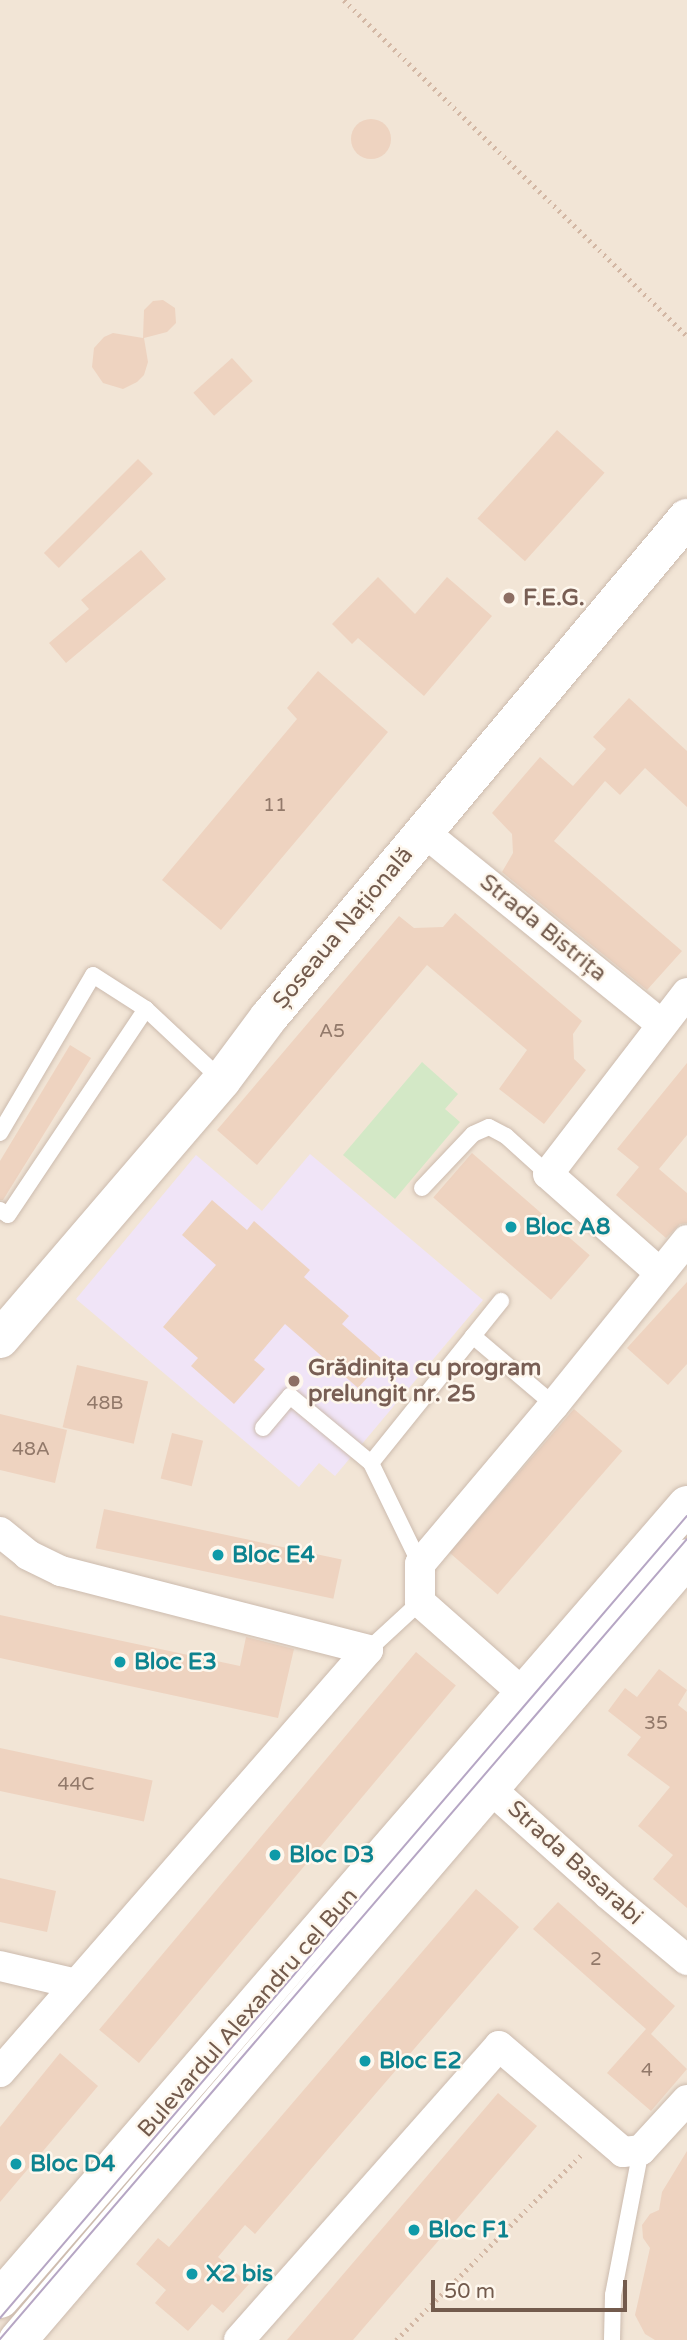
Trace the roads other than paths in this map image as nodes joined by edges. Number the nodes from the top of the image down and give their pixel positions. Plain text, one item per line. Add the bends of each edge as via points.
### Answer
1 (687, 518) edge
2 (424, 832) junction
3 (687, 993) edge
4 (146, 1009) junction
5 (661, 1024) junction
6 (222, 1080) junction
7 (0, 1133) edge
8 (548, 1174) junction
9 (422, 1188) dead end
10 (0, 1210) edge
11 (687, 1240) edge
12 (660, 1273) junction
13 (501, 1301) dead end
14 (473, 1336) junction
15 (0, 1339) edge
16 (554, 1405) junction
17 (264, 1428) dead end
18 (371, 1463) junction
19 (687, 1505) edge
20 (0, 1532) edge
21 (687, 1558) edge
22 (420, 1564) junction
23 (420, 1602) junction
24 (368, 1650) junction
25 (524, 1694) junction
26 (477, 1776) junction
27 (687, 1960) edge
28 (0, 1966) edge
29 (76, 1984) junction
30 (0, 2072) edge
31 (687, 2100) edge
32 (632, 2151) junction
33 (0, 2299) edge
34 (18, 2340) edge
35 (239, 2340) edge
36 (612, 2340) edge

1 - 2 main road, Șoseaua Națională
2 - 5 street, Strada Bistrița
2 - 6 main road, Șoseaua Națională
3 - 5 street
4 - 6 lane
4 - 7 lane via 93,975
4 - 10 lane via 8,1215
5 - 8 street
6 - 15 main road, Șoseaua Națională
8 - 9 lane via 506,1136 489,1127 473,1134
8 - 12 street
11 - 12 street
12 - 16 street
13 - 14 lane
14 - 16 lane
14 - 18 lane
16 - 22 street
17 - 18 lane via 290,1396
18 - 22 lane
19 - 25 main road, Bulevardul Alexandru cel Bun
20 - 24 street via 29,1555 61,1571
21 - 26 main road, Bulevardul Alexandru cel Bun
22 - 23 street
23 - 24 lane
23 - 25 street
24 - 29 street
25 - 26 main road, Bulevardul Alexandru cel Bun
26 - 27 street, Strada Basarabi
26 - 33 main road, Bulevardul Alexandru cel Bun
26 - 34 main road, Bulevardul Alexandru cel Bun
28 - 29 street
29 - 30 street
31 - 32 street
32 - 35 street via 499,2046
32 - 36 lane via 613,2295

